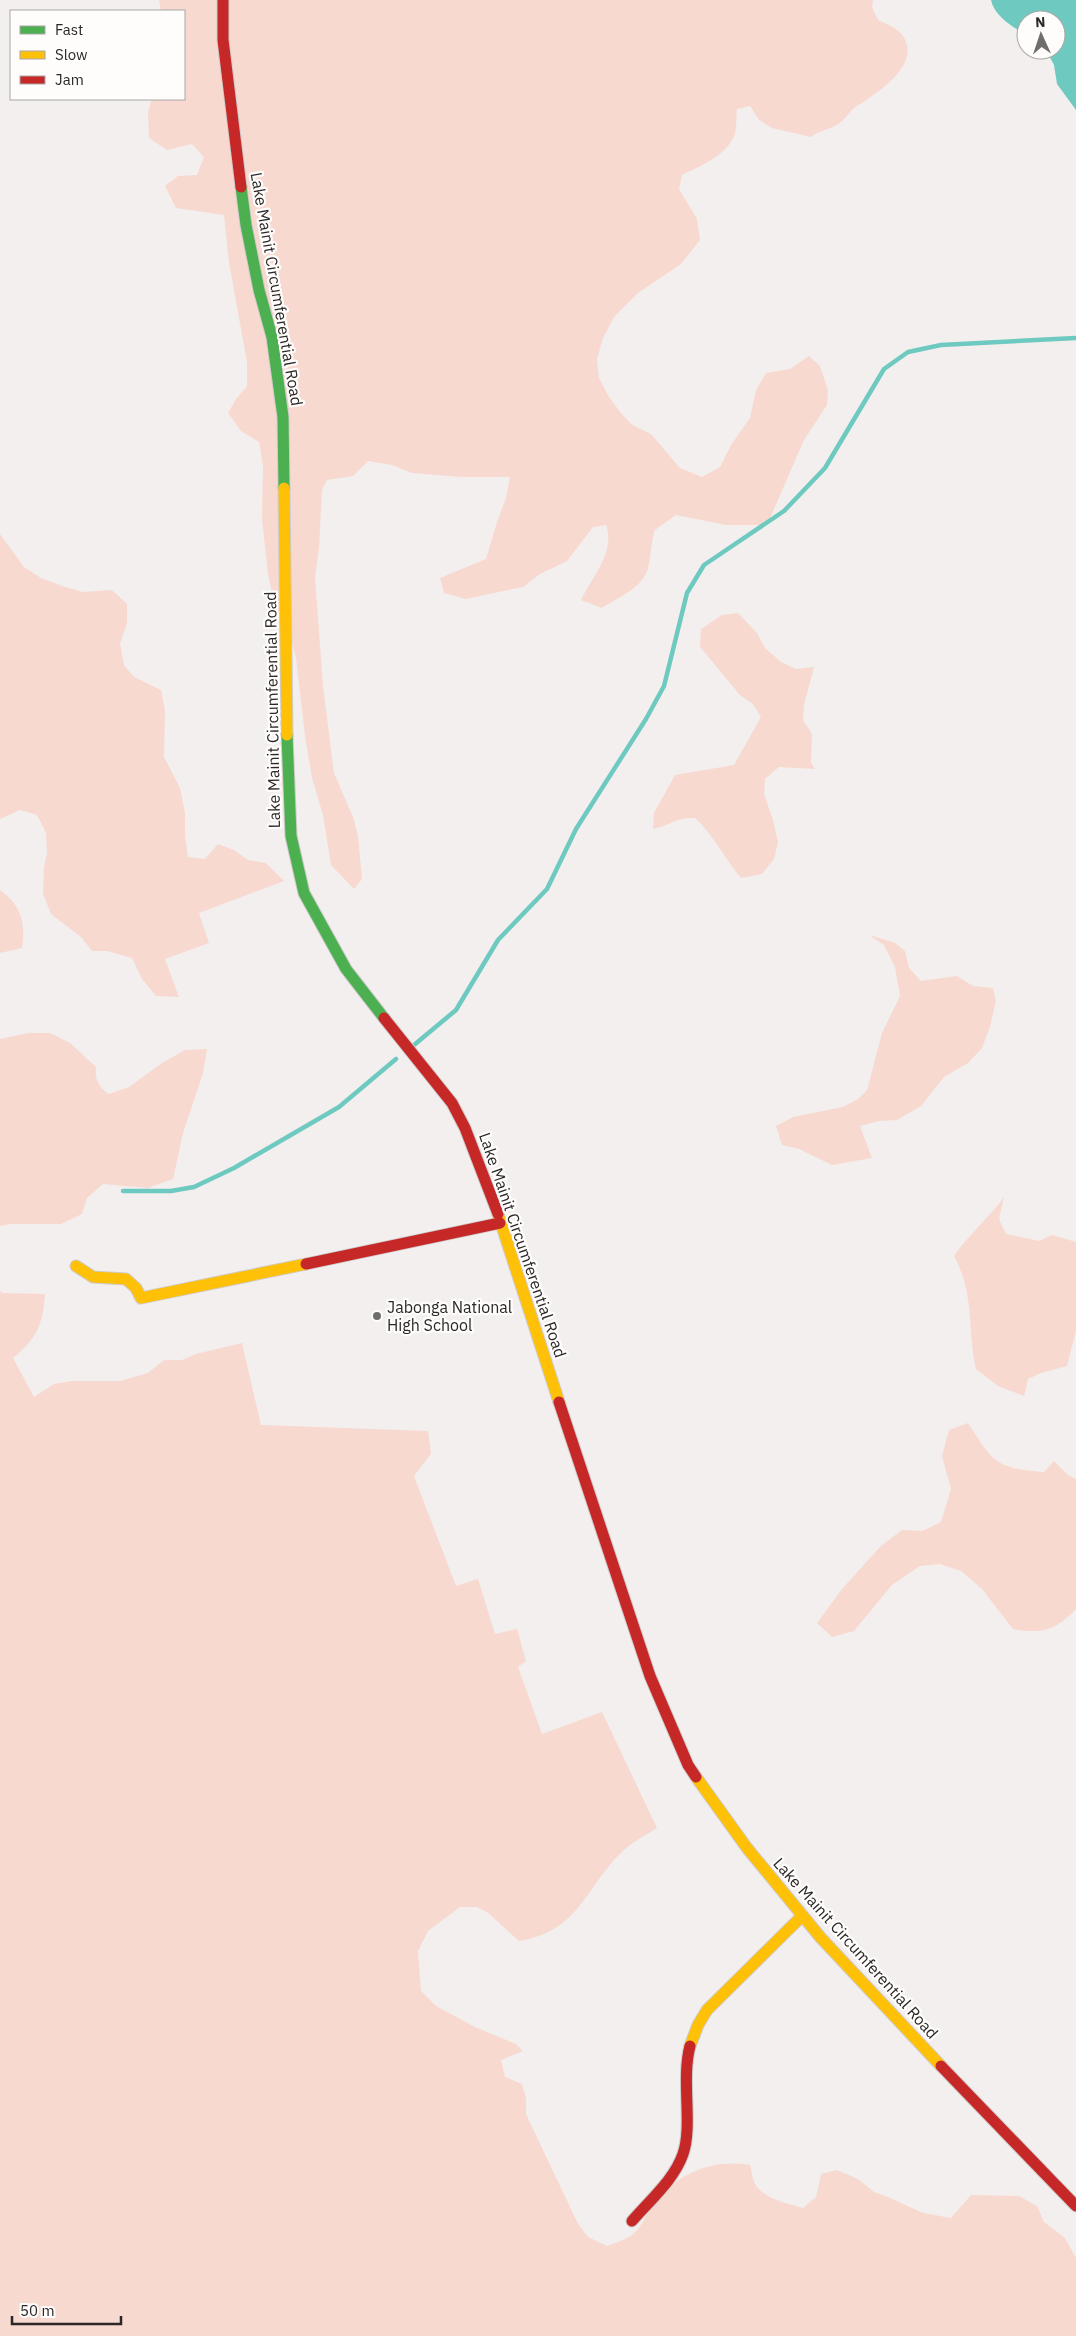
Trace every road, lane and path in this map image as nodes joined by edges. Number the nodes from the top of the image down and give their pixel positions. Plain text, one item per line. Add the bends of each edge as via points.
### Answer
1 (223, 0) edge
2 (500, 1223) junction
3 (76, 1266) dead end
4 (802, 1916) junction
5 (1076, 2206) edge
6 (632, 2221) dead end

1 - 2 main road, Lake Mainit Circumferential Road via 223,40 246,225 272,337 283,417 286,750 290,829 295,856 304,893 346,969 452,1104 465,1128
2 - 3 main road via 142,1298 131,1280 95,1278
2 - 4 main road, Lake Mainit Circumferential Road via 647,1667 668,1720 688,1765 747,1848
4 - 5 main road, Lake Mainit Circumferential Road via 908,2032
4 - 6 main road via 733,1983 695,2028 685,2068 684,2152 661,2188

